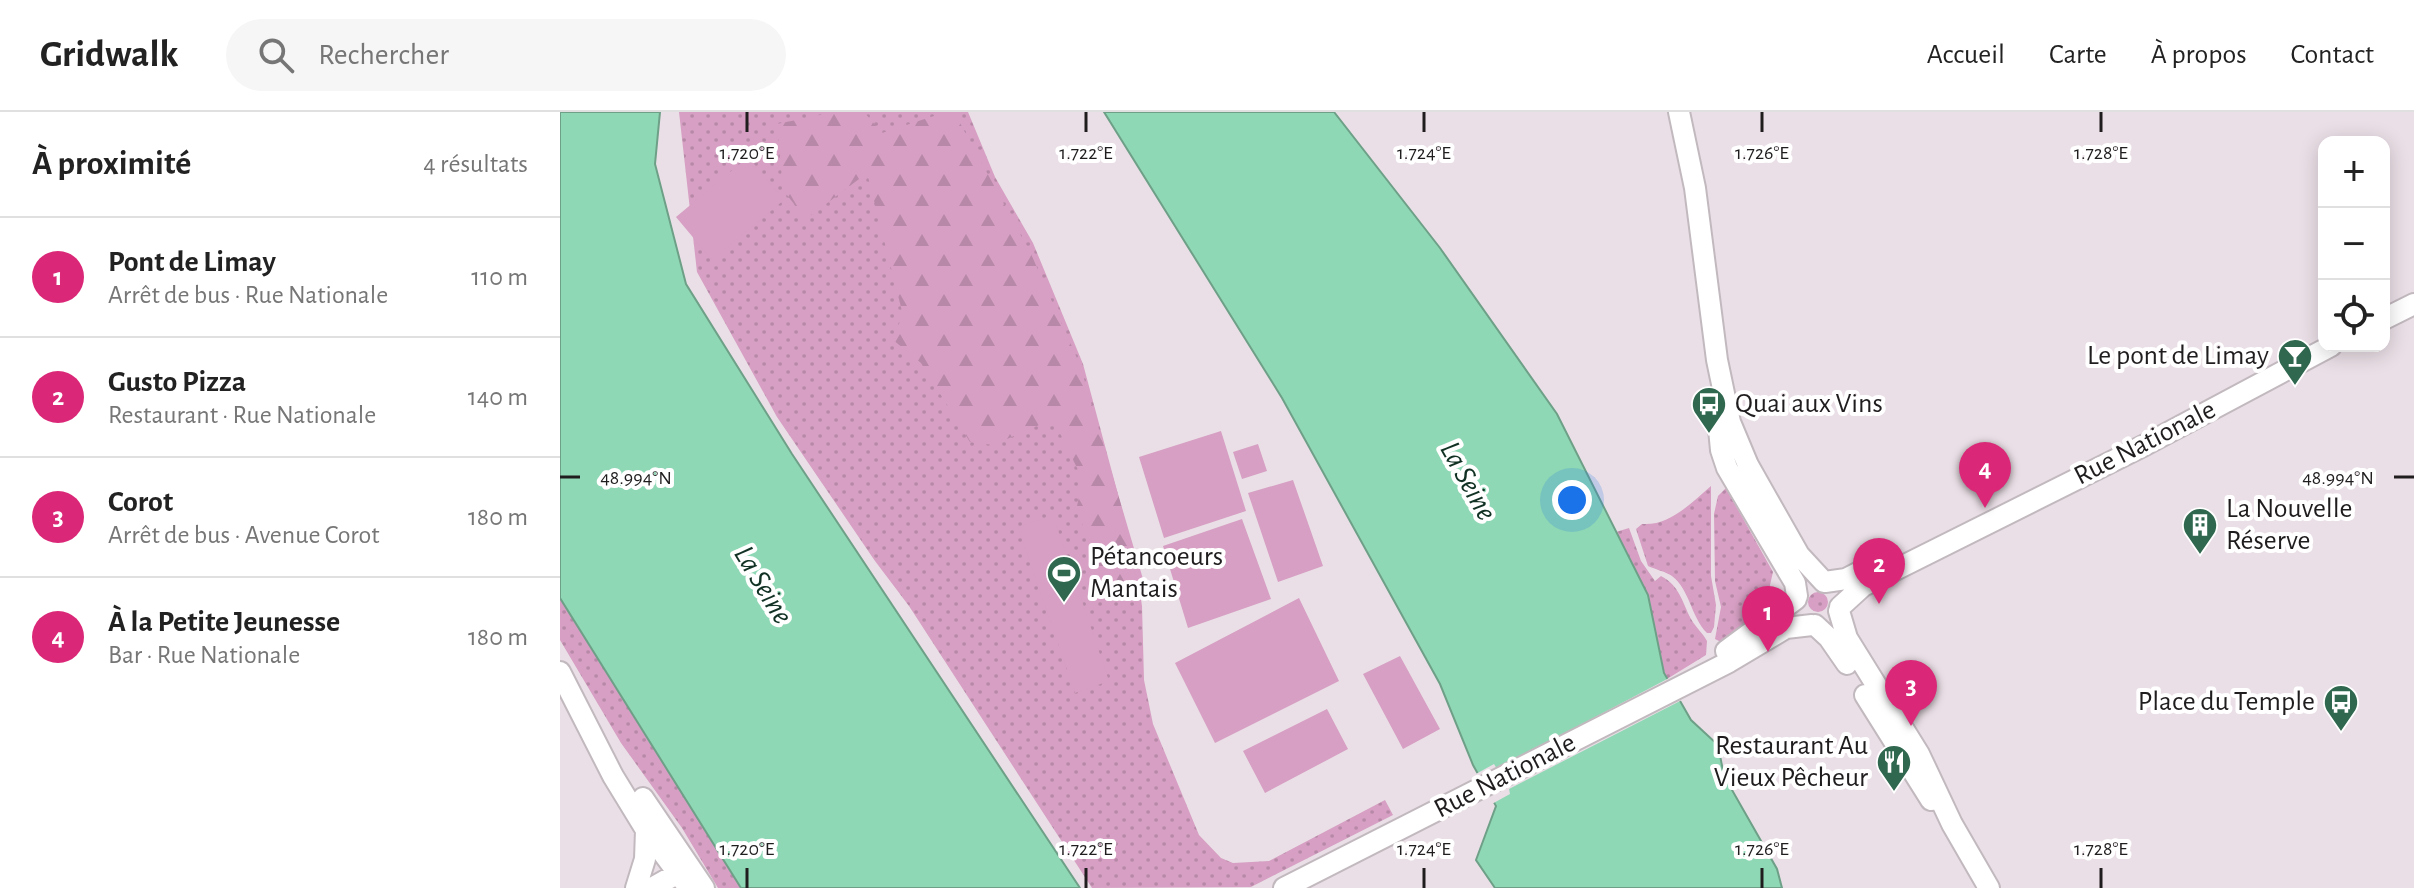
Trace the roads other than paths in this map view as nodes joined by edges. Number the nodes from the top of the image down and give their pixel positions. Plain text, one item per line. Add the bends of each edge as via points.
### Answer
1 (1679, 112) edge
2 (2414, 304) edge
3 (2390, 316) edge
4 (2320, 352) edge
5 (1717, 360) junction
6 (1958, 537) junction
7 (1825, 582) junction
8 (1796, 597) junction
9 (1839, 609) junction
10 (1814, 625) junction
11 (560, 672) edge
12 (1682, 685) junction
13 (579, 706) junction
14 (1952, 824) junction
15 (646, 830) junction
16 (681, 868) edge
17 (643, 884) edge
18 (704, 888) edge
19 (1284, 888) edge
20 (1989, 888) edge

1 - 5 main road via 1698,203
2 - 3 main road
4 - 6 main road, Rue Nationale
5 - 7 main road via 1740,450 1799,555
5 - 8 main road via 1723,457 1795,583
6 - 7 main road, Rue Nationale via 1918,545 1846,579
6 - 9 main road, Rue Nationale via 1857,590
7 - 8 main road via 1805,585
7 - 9 main road via 1839,595
8 - 10 main road via 1801,617
8 - 12 main road, Rue Nationale
9 - 10 main road via 1827,623
9 - 14 main road via 1847,638 1919,754
10 - 12 main road, Rue Nationale via 1786,628
10 - 14 main road via 1834,643 1918,782
11 - 13 main road
12 - 19 main road, Rue Nationale
13 - 15 main road
13 - 16 main road
14 - 20 main road
15 - 16 main road
15 - 17 main road
16 - 17 main road
16 - 18 main road

